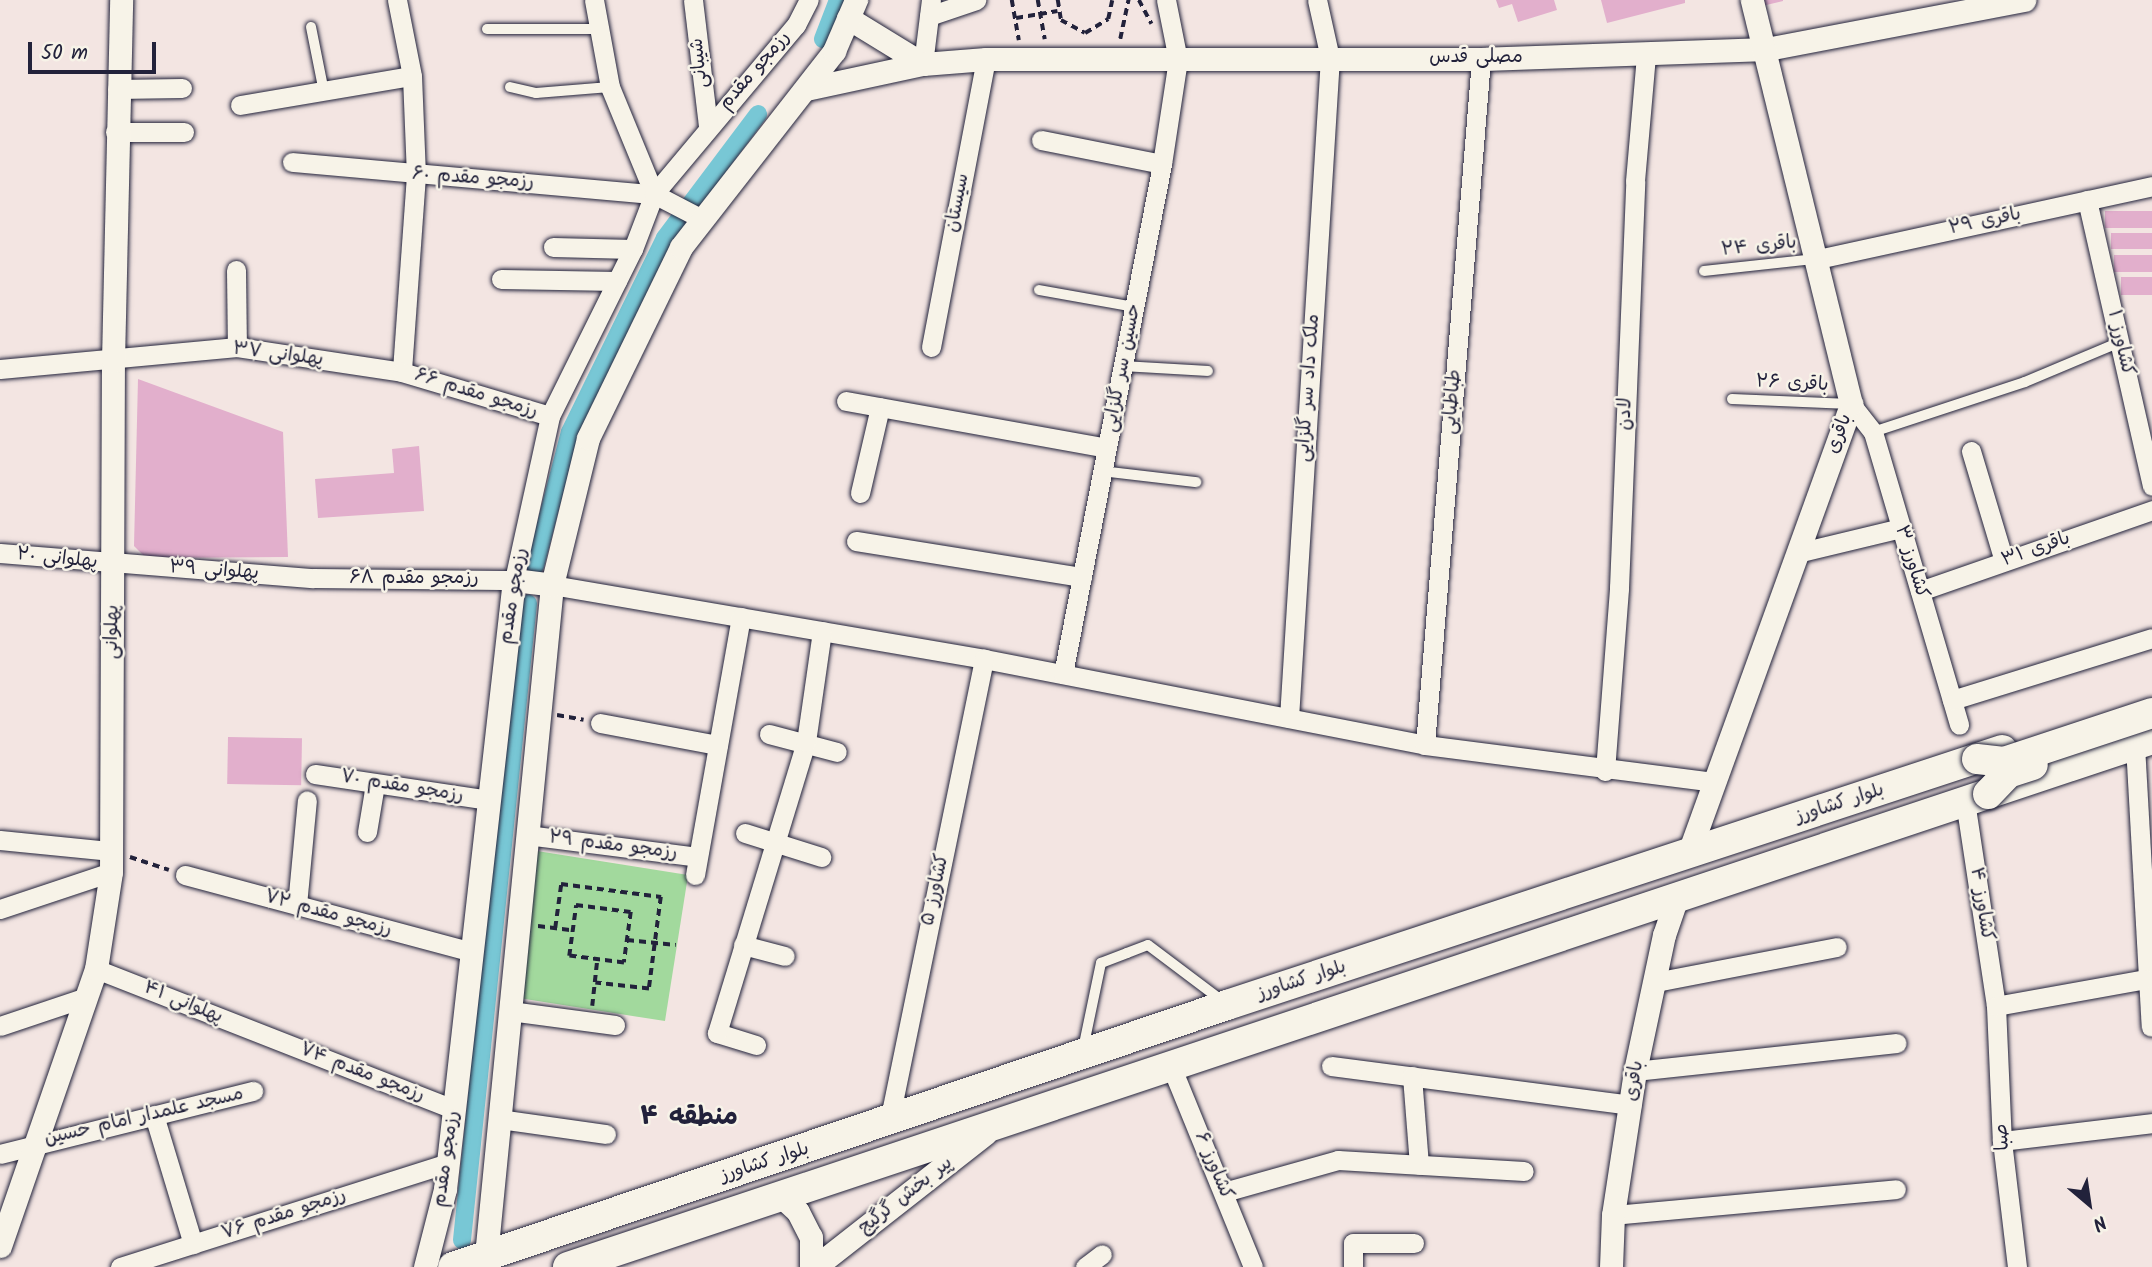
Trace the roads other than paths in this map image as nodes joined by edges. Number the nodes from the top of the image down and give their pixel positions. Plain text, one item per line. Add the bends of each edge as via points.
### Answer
1 (121, 0) edge
2 (397, 0) edge
3 (594, 0) edge
4 (693, 0) edge
5 (809, 0) edge
6 (975, 0) edge
7 (1166, 0) edge
8 (1318, 0) edge
9 (1752, 0) edge
10 (2024, 0) edge
11 (930, 8) edge
12 (852, 9) edge
13 (311, 27) dead end
14 (487, 29) dead end
15 (602, 29) junction
16 (1767, 49) junction
17 (1646, 56) junction
18 (1329, 58) junction
19 (986, 59) junction
20 (1482, 59) junction
21 (1178, 60) junction
22 (923, 64) junction
23 (412, 76) junction
24 (510, 87) dead end
25 (182, 88) dead end
26 (610, 88) junction
27 (117, 89) junction
28 (806, 89) junction
29 (324, 93) junction
30 (240, 105) dead end
31 (708, 126) junction
32 (115, 132) junction
33 (184, 132) dead end
34 (1041, 140) dead end
35 (292, 162) dead end
36 (1162, 164) junction
37 (416, 175) junction
38 (2152, 186) edge
39 (660, 197) junction
40 (2087, 200) junction
41 (698, 216) junction
42 (553, 247) dead end
43 (633, 249) junction
44 (1818, 259) junction
45 (236, 270) dead end
46 (1704, 271) dead end
47 (501, 279) dead end
48 (617, 281) junction
49 (1039, 290) dead end
50 (1135, 307) junction
51 (2120, 342) junction
52 (237, 347) junction
53 (931, 347) dead end
54 (113, 361) junction
55 (1123, 366) junction
56 (0, 369) edge
57 (1208, 371) dead end
58 (402, 372) junction
59 (1732, 398) dead end
60 (846, 401) dead end
61 (1851, 404) junction
62 (880, 407) junction
63 (550, 416) junction
64 (1873, 432) junction
65 (1107, 448) junction
66 (1971, 451) dead end
67 (1102, 471) junction
68 (1196, 482) dead end
69 (2152, 486) edge
70 (860, 493) dead end
71 (2152, 510) edge
72 (1901, 527) junction
73 (856, 541) dead end
74 (0, 553) edge
75 (1797, 554) junction
76 (2004, 561) junction
77 (114, 564) junction
78 (313, 578) joint
79 (1082, 578) junction
80 (514, 580) junction
81 (552, 585) junction
82 (1920, 591) junction
83 (741, 617) junction
84 (822, 631) junction
85 (2152, 638) edge
86 (984, 659) junction
87 (1063, 674) junction
88 (1952, 700) junction
89 (2152, 700) edge
90 (2152, 713) edge
91 (1289, 718) junction
92 (600, 723) road end
93 (1959, 725) dead end
94 (769, 734) dead end
95 (2146, 737) edge
96 (806, 743) junction
97 (718, 745) junction
98 (1425, 745) junction
99 (837, 752) dead end
100 (1977, 759) junction
101 (1605, 771) junction
102 (315, 774) dead end
103 (1714, 782) junction
104 (375, 784) junction
105 (1976, 798) junction
106 (307, 800) dead end
107 (489, 800) junction
108 (367, 832) dead end
109 (745, 833) dead end
110 (527, 835) junction
111 (0, 840) edge
112 (775, 843) junction
113 (1688, 855) junction
114 (821, 857) dead end
115 (111, 862) junction
116 (185, 875) road end
117 (1677, 898) junction
118 (296, 905) junction
119 (0, 909) edge
120 (743, 945) junction
121 (1837, 947) dead end
122 (472, 952) junction
123 (785, 956) dead end
124 (96, 969) junction
125 (2146, 979) junction
126 (1654, 982) junction
127 (86, 997) junction
128 (1227, 1005) junction
129 (1996, 1006) junction
130 (510, 1011) junction
131 (615, 1025) dead end
132 (0, 1026) edge
133 (2151, 1027) edge
134 (270, 1038) joint
135 (1897, 1043) dead end
136 (756, 1045) dead end
137 (1082, 1058) junction
138 (1171, 1066) junction
139 (1331, 1066) dead end
140 (1635, 1071) junction
141 (1412, 1076) junction
142 (253, 1091) dead end
143 (1631, 1105) junction
144 (454, 1109) junction
145 (154, 1115) junction
146 (499, 1119) junction
147 (889, 1122) junction
148 (2152, 1123) edge
149 (997, 1125) junction
150 (606, 1134) dead end
151 (2002, 1141) junction
152 (36, 1143) junction
153 (0, 1154) edge
154 (448, 1163) junction
155 (1419, 1165) junction
156 (1524, 1171) dead end
157 (1896, 1189) dead end
158 (1224, 1192) junction
159 (781, 1196) junction
160 (1614, 1215) junction
161 (1414, 1243) dead end
162 (192, 1244) junction
163 (0, 1246) edge
164 (1102, 1254) dead end
165 (486, 1256) junction
166 (120, 1267) edge
167 (425, 1267) edge
168 (453, 1267) edge
169 (568, 1267) edge
170 (813, 1267) edge
171 (1085, 1267) edge
172 (1253, 1267) edge
173 (1353, 1267) edge
174 (1611, 1267) edge
175 (2017, 1267) edge

1 - 27 street, پهلوانی
2 - 23 street
3 - 15 street
4 - 31 street, شیبانی
5 - 31 street, رزمجو مقدم via 796,25
6 - 11 street
7 - 21 street
8 - 18 street, ملک داد سر گلزایی
9 - 16 street, باقری
10 - 16 street, مصلی قدس
11 - 22 street
12 - 22 street
12 - 28 street, رزمجو مقدم via 834,51
13 - 29 lane
14 - 15 lane
15 - 26 street
16 - 17 street, مصلی قدس
16 - 44 street, باقری
17 - 20 street, مصلی قدس
17 - 101 street, لادن via 1635,181 1619,588
18 - 20 street, مصلی قدس
18 - 21 street, مصلی قدس
18 - 91 street, ملک داد سر گلزایی
19 - 21 street, مصلی قدس
19 - 22 street, مصلی قدس
19 - 53 street, سیستان
20 - 98 street, طباطبایی
21 - 36 street, حسین سر گلزایی
22 - 28 street, مصلی قدس
23 - 29 street
23 - 37 street
24 - 26 lane via 536,93
25 - 27 street
26 - 39 street
27 - 32 street, پهلوانی
28 - 41 street, رزمجو مقدم
29 - 30 street
31 - 39 street, رزمجو مقدم
32 - 33 street
32 - 54 street, پهلوانی
34 - 36 street
35 - 37 street, رزمجو مقدم ۶۰
36 - 50 street, حسین سر گلزایی
37 - 39 street, رزمجو مقدم ۶۰
37 - 58 street
38 - 40 street, باقری ۲۹
39 - 41 street
39 - 43 street, رزمجو مقدم
40 - 44 street, باقری ۲۹
40 - 51 street, کشاورز ۱
41 - 81 street, رزمجو مقدم via 587,438
42 - 43 street
43 - 48 street, رزمجو مقدم
44 - 46 lane, باقری ۲۴
44 - 61 street, باقری
45 - 52 street
47 - 48 street
48 - 63 street, رزمجو مقدم
49 - 50 lane
50 - 55 street, حسین سر گلزایی
51 - 64 lane via 2025,382
51 - 69 street, کشاورز ۱
52 - 54 street, پهلوانی ۳۷
52 - 58 street, پهلوانی ۳۷
54 - 56 street, پهلوانی ۳۷
54 - 77 street, پهلوانی
55 - 57 lane
55 - 65 street, حسین سر گلزایی
58 - 63 street, رزمجو مقدم ۶۶
59 - 61 lane, باقری ۲۶
60 - 62 street
61 - 64 street, کشاورز ۳
61 - 75 street, باقری
62 - 65 street
62 - 70 street
63 - 80 street, رزمجو مقدم
64 - 72 street, کشاورز ۳
65 - 67 street, حسین سر گلزایی
66 - 76 street
67 - 68 lane
67 - 79 street, حسین سر گلزایی
71 - 76 street, باقری ۳۱
72 - 75 street
72 - 82 street, کشاورز ۳
73 - 79 street
74 - 77 street, پهلوانی ۲۰
75 - 103 street, باقری
76 - 82 street, باقری ۳۱
77 - 78 street, پهلوانی ۳۹
77 - 115 street, پهلوانی
78 - 80 street, رزمجو مقدم ۶۸
79 - 87 street, حسین سر گلزایی
80 - 81 street
80 - 107 street, رزمجو مقدم
81 - 83 street
81 - 110 street, رزمجو مقدم
82 - 88 street, کشاورز ۳
83 - 84 street
83 - 97 street
84 - 86 street
84 - 96 street
85 - 88 street
86 - 87 street
86 - 147 street, کشاورز ۵
87 - 91 street
88 - 93 street, کشاورز ۳
89 - 100 main road, بلوار کشاورز
90 - 100 main road, bridge via 2004,762
91 - 98 street
92 - 97 street
94 - 96 street
95 - 105 main road, bridge via 2008,773
95 - 125 street
96 - 99 street
96 - 112 street
97 - 110 street, رزمجو مقدم ۲۹ via 697,866
98 - 101 street
100 - 113 main road, بلوار کشاورز
101 - 103 street
102 - 104 street, رزمجو مقدم ۷۰
103 - 113 street, باقری
104 - 107 street, رزمجو مقدم ۷۰
104 - 108 street
105 - 117 main road, بلوار کشاورز
105 - 129 street, کشاورز ۴
106 - 118 street
107 - 122 street, رزمجو مقدم
109 - 112 street
110 - 130 street, رزمجو مقدم
111 - 115 street
112 - 114 street
112 - 120 street
113 - 128 main road, بلوار کشاورز
115 - 119 street
115 - 124 street, پهلوانی
116 - 118 street, رزمجو مقدم ۷۲
117 - 126 street, باقری
117 - 138 main road, بلوار کشاورز
118 - 122 street, رزمجو مقدم ۷۲
120 - 123 street
120 - 136 street via 716,1033
121 - 126 street
122 - 144 street, رزمجو مقدم
124 - 127 street, پهلوانی
124 - 134 street, پهلوانی ۴۱
125 - 129 street
125 - 133 street
126 - 140 street, باقری
127 - 132 street
127 - 152 street, پهلوانی
128 - 137 main road, بلوار کشاورز
128 - 137 lane via 1149,945 1101,963
129 - 151 street, صبا
130 - 131 street
130 - 146 street, رزمجو مقدم
134 - 144 street, رزمجو مقدم ۷۴
135 - 140 street
137 - 147 main road, بلوار کشاورز
138 - 149 main road, بلوار کشاورز
138 - 158 street, کشاورز ۶
139 - 141 street
140 - 143 street, باقری
141 - 143 street
141 - 155 street
142 - 145 street, مسجد علمدار امام حسین
143 - 160 street, باقری
144 - 154 street, رزمجو مقدم
145 - 152 street, مسجد علمدار امام حسین
145 - 162 street
146 - 150 street
146 - 165 street, رزمجو مقدم
147 - 165 main road, بلوار کشاورز
148 - 151 street
149 - 159 main road, بلوار کشاورز
149 - 170 street, پیر بخش گرگیج
151 - 175 street, صبا
152 - 153 street, مسجد علمدار امام حسین
152 - 163 street, پهلوانی
154 - 162 street, رزمجو مقدم ۷۶
154 - 167 street, رزمجو مقدم
155 - 156 street
155 - 158 street via 1338,1160
157 - 160 street
158 - 172 street, کشاورز ۶
159 - 169 main road, بلوار کشاورز
159 - 170 street, پیر بخش گرگیج via 798,1212 811,1237
160 - 174 street, باقری
161 - 173 street via 1353,1243
162 - 166 street, رزمجو مقدم ۷۶
164 - 171 street
165 - 168 main road, بلوار کشاورز

